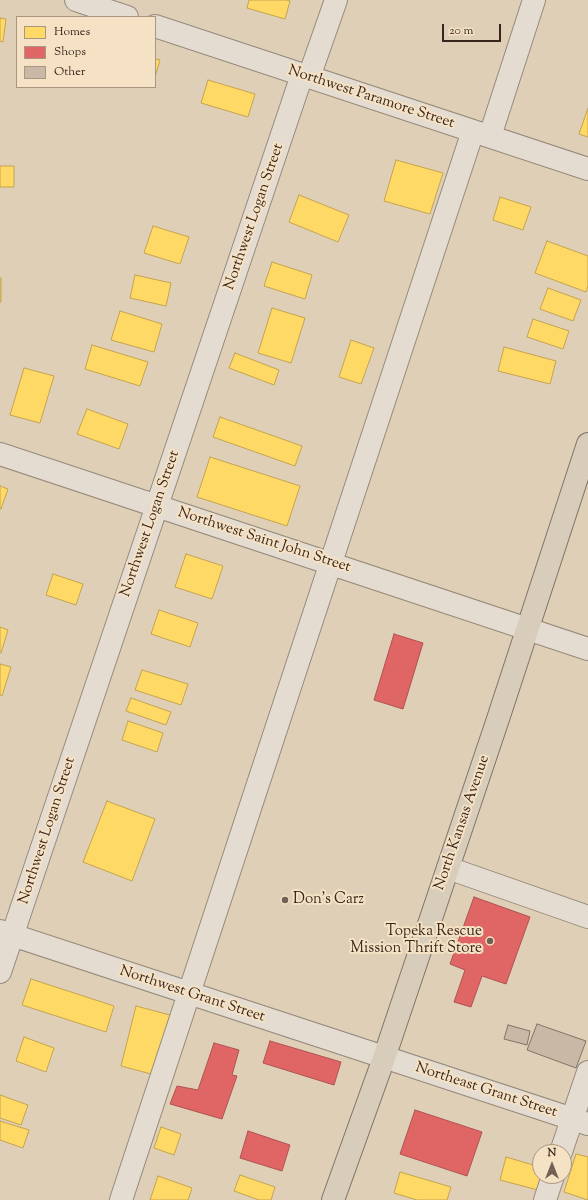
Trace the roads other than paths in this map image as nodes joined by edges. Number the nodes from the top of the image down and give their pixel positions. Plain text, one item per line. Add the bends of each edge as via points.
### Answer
1 (76, 0) edge
2 (136, 0) edge
3 (336, 0) edge
4 (534, 0) edge
5 (125, 16) edge
6 (131, 16) edge
7 (156, 26) edge
8 (305, 76) junction
9 (481, 134) junction
10 (588, 169) edge
11 (588, 444) edge
12 (0, 454) edge
13 (157, 506) junction
14 (331, 564) junction
15 (528, 629) junction
16 (588, 649) edge
17 (448, 868) junction
18 (588, 917) edge
19 (7, 934) edge
20 (0, 972) edge
21 (189, 994) junction
22 (384, 1058) junction
23 (588, 1072) edge
24 (580, 1122) edge
25 (566, 1144) edge
26 (550, 1184) edge
27 (121, 1200) edge
28 (334, 1200) edge
29 (545, 1200) edge

1 - 5 street
2 - 6 street
3 - 8 street, Northwest Logan Street
4 - 9 street
7 - 8 street, Northwest Paramore Street
8 - 9 street, Northwest Paramore Street
8 - 13 street, Northwest Logan Street
9 - 10 street, Northwest Paramore Street
9 - 14 street
11 - 15 main road, North Kansas Avenue
12 - 13 street, Northwest Saint John Street
13 - 14 street, Northwest Saint John Street
13 - 19 street, Northwest Logan Street
14 - 15 street, Northwest Saint John Street
14 - 21 street
15 - 16 street, Northwest Saint John Street
15 - 17 main road, North Kansas Avenue
17 - 18 street
17 - 22 main road, North Kansas Avenue
19 - 20 street, Northwest Logan Street
19 - 21 street, Northwest Grant Street
21 - 22 street, Northwest Grant Street
21 - 27 street
22 - 24 street, Northeast Grant Street
22 - 28 main road, North Kansas Avenue
23 - 24 street
24 - 25 street
26 - 29 street

